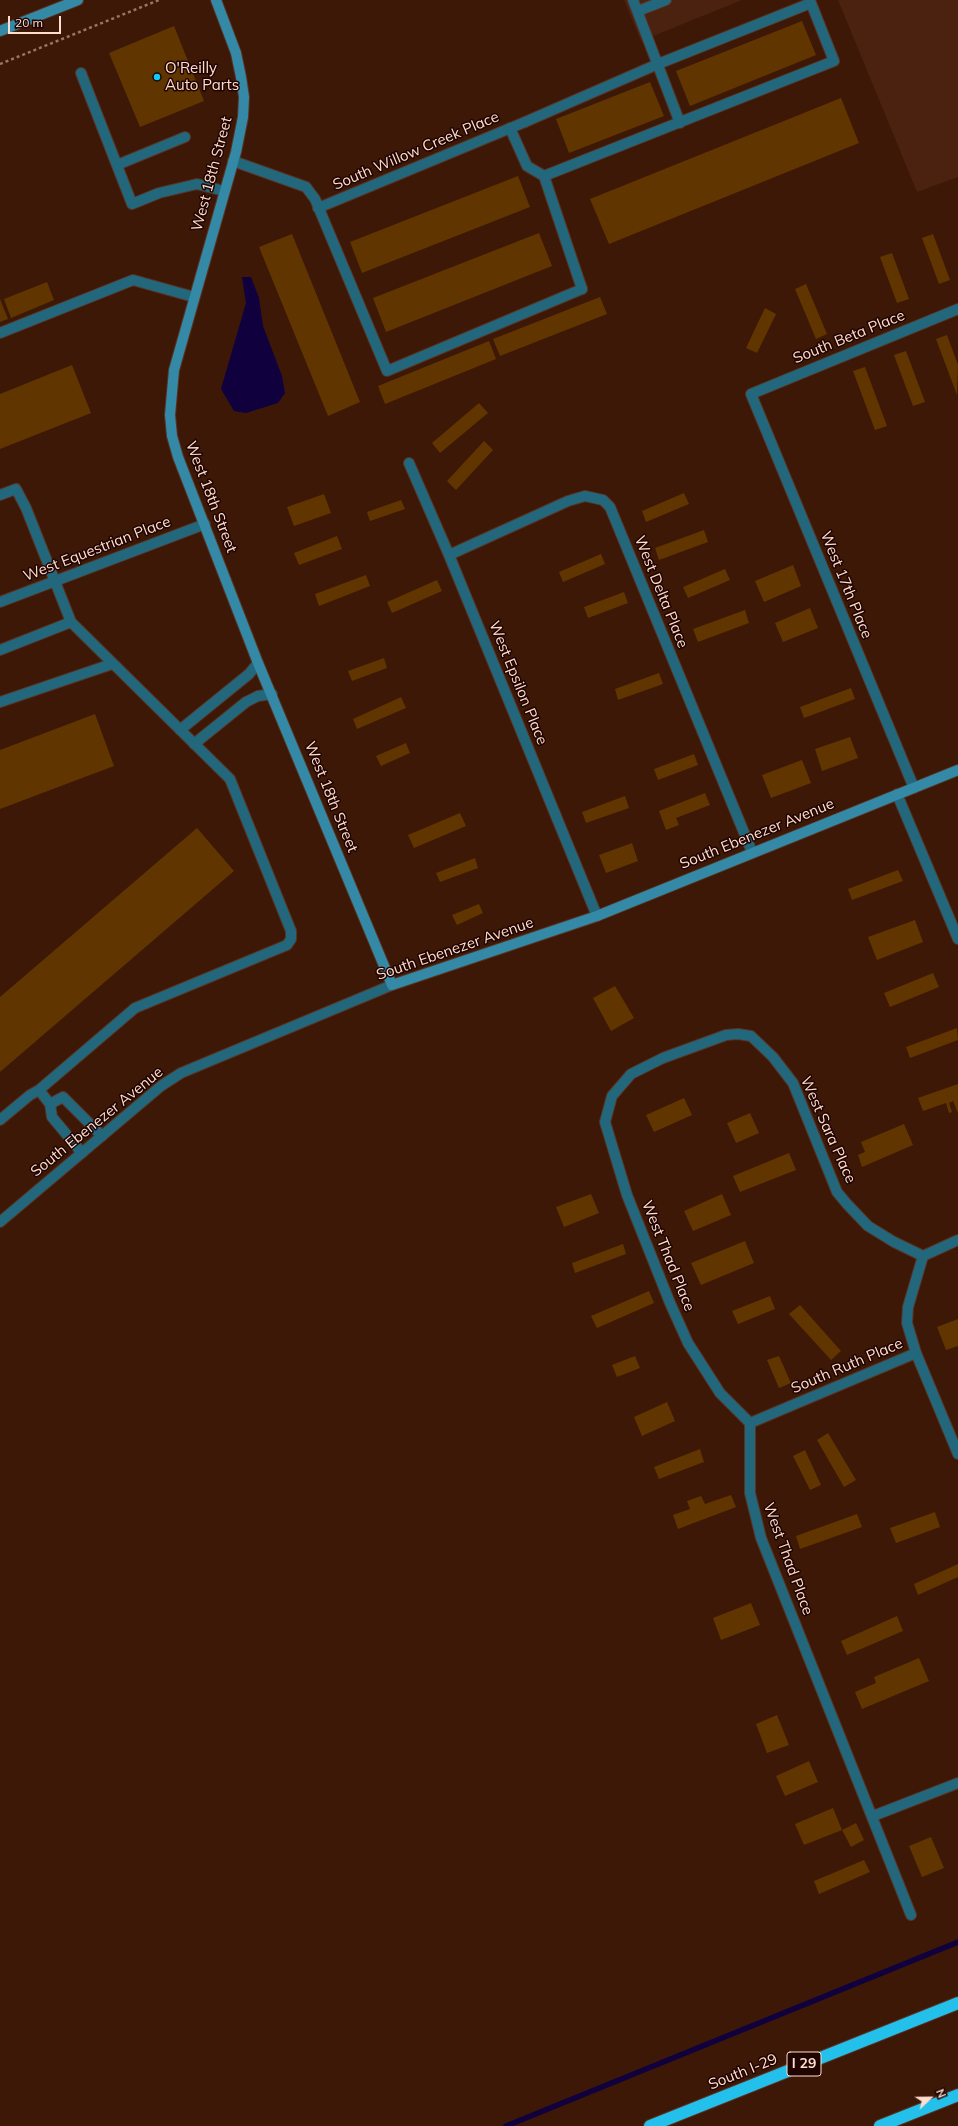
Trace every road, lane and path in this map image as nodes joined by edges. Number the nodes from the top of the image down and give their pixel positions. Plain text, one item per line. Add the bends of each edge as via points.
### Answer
1 (78, 0) edge
2 (159, 0) edge
3 (216, 0) edge
4 (633, 0) edge
5 (666, 0) edge
6 (638, 11) junction
7 (0, 31) edge
8 (0, 64) edge
9 (658, 64) junction
10 (81, 73) dead end
11 (680, 123) junction
12 (510, 128) junction
13 (185, 137) dead end
14 (233, 162) junction
15 (117, 165) junction
16 (544, 176) junction
17 (224, 191) junction
18 (318, 208) junction
19 (194, 296) junction
20 (958, 309) edge
21 (0, 333) edge
22 (751, 394) joint
23 (409, 463) dead end
24 (0, 495) edge
25 (205, 524) junction
26 (449, 555) junction
27 (54, 582) junction
28 (0, 602) edge
29 (71, 622) junction
30 (0, 650) edge
31 (258, 663) junction
32 (112, 664) junction
33 (272, 694) junction
34 (0, 702) edge
35 (180, 730) junction
36 (194, 744) junction
37 (958, 770) edge
38 (914, 788) junction
39 (897, 794) junction
40 (752, 852) junction
41 (597, 916) junction
42 (958, 939) edge
43 (392, 985) junction
44 (751, 1036) joint
45 (39, 1090) junction
46 (50, 1104) junction
47 (0, 1120) edge
48 (102, 1136) junction
49 (82, 1153) junction
50 (0, 1222) edge
51 (958, 1240) edge
52 (923, 1256) junction
53 (916, 1353) junction
54 (750, 1423) junction
55 (958, 1454) edge
56 (958, 1783) edge
57 (873, 1816) junction
58 (911, 1915) dead end
59 (958, 2003) edge
60 (958, 2095) edge
61 (650, 2126) edge
62 (880, 2126) edge

1 - 7 street
2 - 8 path
3 - 14 street, West 18th Street via 236,53 244,97 243,117
4 - 6 street
5 - 6 street
6 - 9 street
9 - 11 street
9 - 11 street, South Willow Creek Place via 812,3 834,61
9 - 12 street, South Willow Creek Place
10 - 15 street
11 - 16 street
12 - 16 street via 527,166
12 - 18 street, South Willow Creek Place
13 - 15 street
14 - 17 street, West 18th Street
14 - 18 street via 306,187
15 - 17 street via 132,204 159,193 197,184
16 - 18 street via 582,289 387,371
17 - 19 street, West 18th Street
19 - 21 street via 133,280
19 - 25 street, West 18th Street via 174,370 170,415 178,457
20 - 22 street, South Beta Place
22 - 38 street, West 17th Place
23 - 26 street, West Epsilon Place
24 - 27 street via 16,489 26,508
25 - 27 street, West Equestrian Place
25 - 31 street, West 18th Street
26 - 40 street, West Delta Place via 568,501 585,496 603,500 610,507
26 - 41 street, West Epsilon Place
27 - 28 street, West Equestrian Place
27 - 29 street
29 - 30 street
29 - 32 street
31 - 33 street, West 18th Street
31 - 35 street via 249,674
32 - 34 street
32 - 35 street
33 - 36 street via 258,696 246,702
33 - 43 street, West 18th Street
35 - 36 street
36 - 45 street via 230,779 291,930 291,939 287,945 136,1008
37 - 38 street, South Ebenezer Avenue
38 - 39 street, South Ebenezer Avenue
39 - 40 street, South Ebenezer Avenue
39 - 42 street
40 - 41 street, South Ebenezer Avenue
41 - 43 street, South Ebenezer Avenue
43 - 48 street, South Ebenezer Avenue via 181,1073 161,1086
44 - 52 street, West Sara Place via 793,1083 837,1192 846,1204 868,1226
44 - 54 street, West Thad Place via 726,1035 650,1064 631,1074 612,1096 605,1122 627,1195 688,1343 720,1393
45 - 46 street
45 - 47 street
46 - 48 street via 64,1097
46 - 49 street via 52,1117
48 - 49 street, South Ebenezer Avenue
49 - 50 street, South Ebenezer Avenue
51 - 52 street
52 - 53 street, South Ruth Place via 908,1307 907,1323
53 - 54 street, South Ruth Place
53 - 55 street
54 - 57 street, West Thad Place via 750,1493 761,1538
56 - 57 street
57 - 58 street, West Thad Place
59 - 61 highway, South I-29 / I 29
60 - 62 highway

